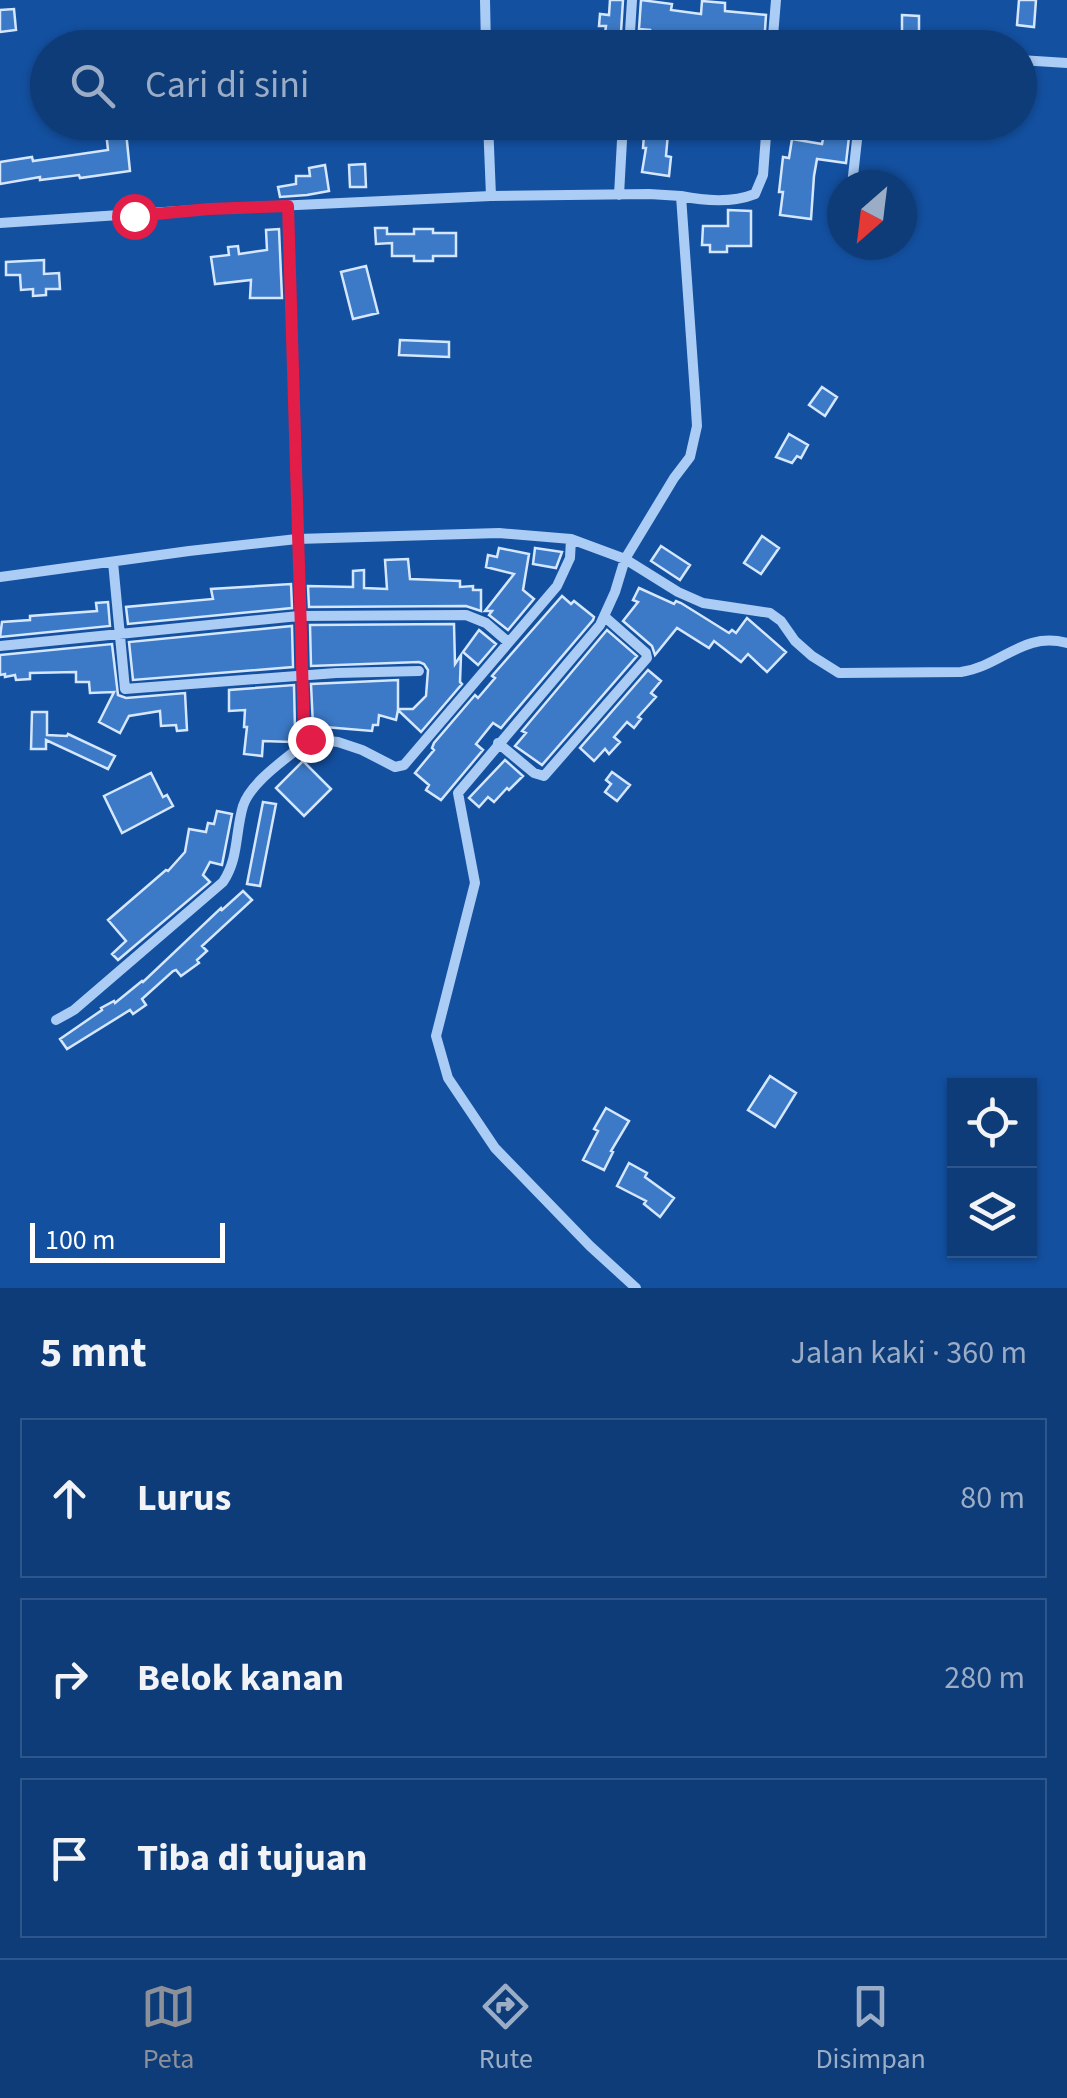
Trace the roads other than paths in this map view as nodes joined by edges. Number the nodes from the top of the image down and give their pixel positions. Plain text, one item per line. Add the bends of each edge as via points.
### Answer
1 (485, 0) edge
2 (632, 0) edge
3 (776, 0) edge
4 (486, 30) edge
5 (630, 30) edge
6 (773, 30) edge
7 (1037, 61) edge
8 (1067, 63) edge
9 (488, 140) edge
10 (623, 140) edge
11 (766, 140) edge
12 (858, 140) edge
13 (854, 170) edge
14 (619, 195) junction
15 (490, 196) junction
16 (681, 196) junction
17 (288, 206) junction
18 (0, 223) edge
19 (297, 539) junction
20 (571, 539) junction
21 (624, 559) junction
22 (114, 562) junction
23 (0, 577) edge
24 (300, 616) junction
25 (606, 616) junction
26 (119, 636) junction
27 (508, 642) junction
28 (1067, 642) edge
29 (0, 646) edge
30 (419, 671) dead end
31 (302, 676) junction
32 (310, 739) junction
33 (498, 743) junction
34 (56, 1020) dead end
35 (636, 1288) edge

1 - 4 street
2 - 5 street
3 - 6 street
7 - 8 street
9 - 15 street
10 - 14 street
11 - 16 street via 755,194 704,201
12 - 13 street
14 - 15 street
14 - 16 street
15 - 17 street
16 - 21 street via 695,444
17 - 18 street
17 - 19 street
19 - 20 street via 499,533
19 - 22 street
19 - 24 street
20 - 21 street
20 - 27 street via 557,586
21 - 25 street
21 - 28 street via 703,603 770,613 839,673 978,670 1025,643
22 - 23 street
22 - 26 street
24 - 26 street
24 - 27 street via 466,615
24 - 31 street
25 - 33 street
25 - 33 street via 646,653 631,678 544,776
26 - 29 street
26 - 31 street via 127,690
27 - 32 street via 400,767 348,744
30 - 31 street
31 - 32 street
32 - 34 street via 248,794 235,857 222,882
33 - 35 street via 458,793 476,883 436,1036 448,1078 495,1148

